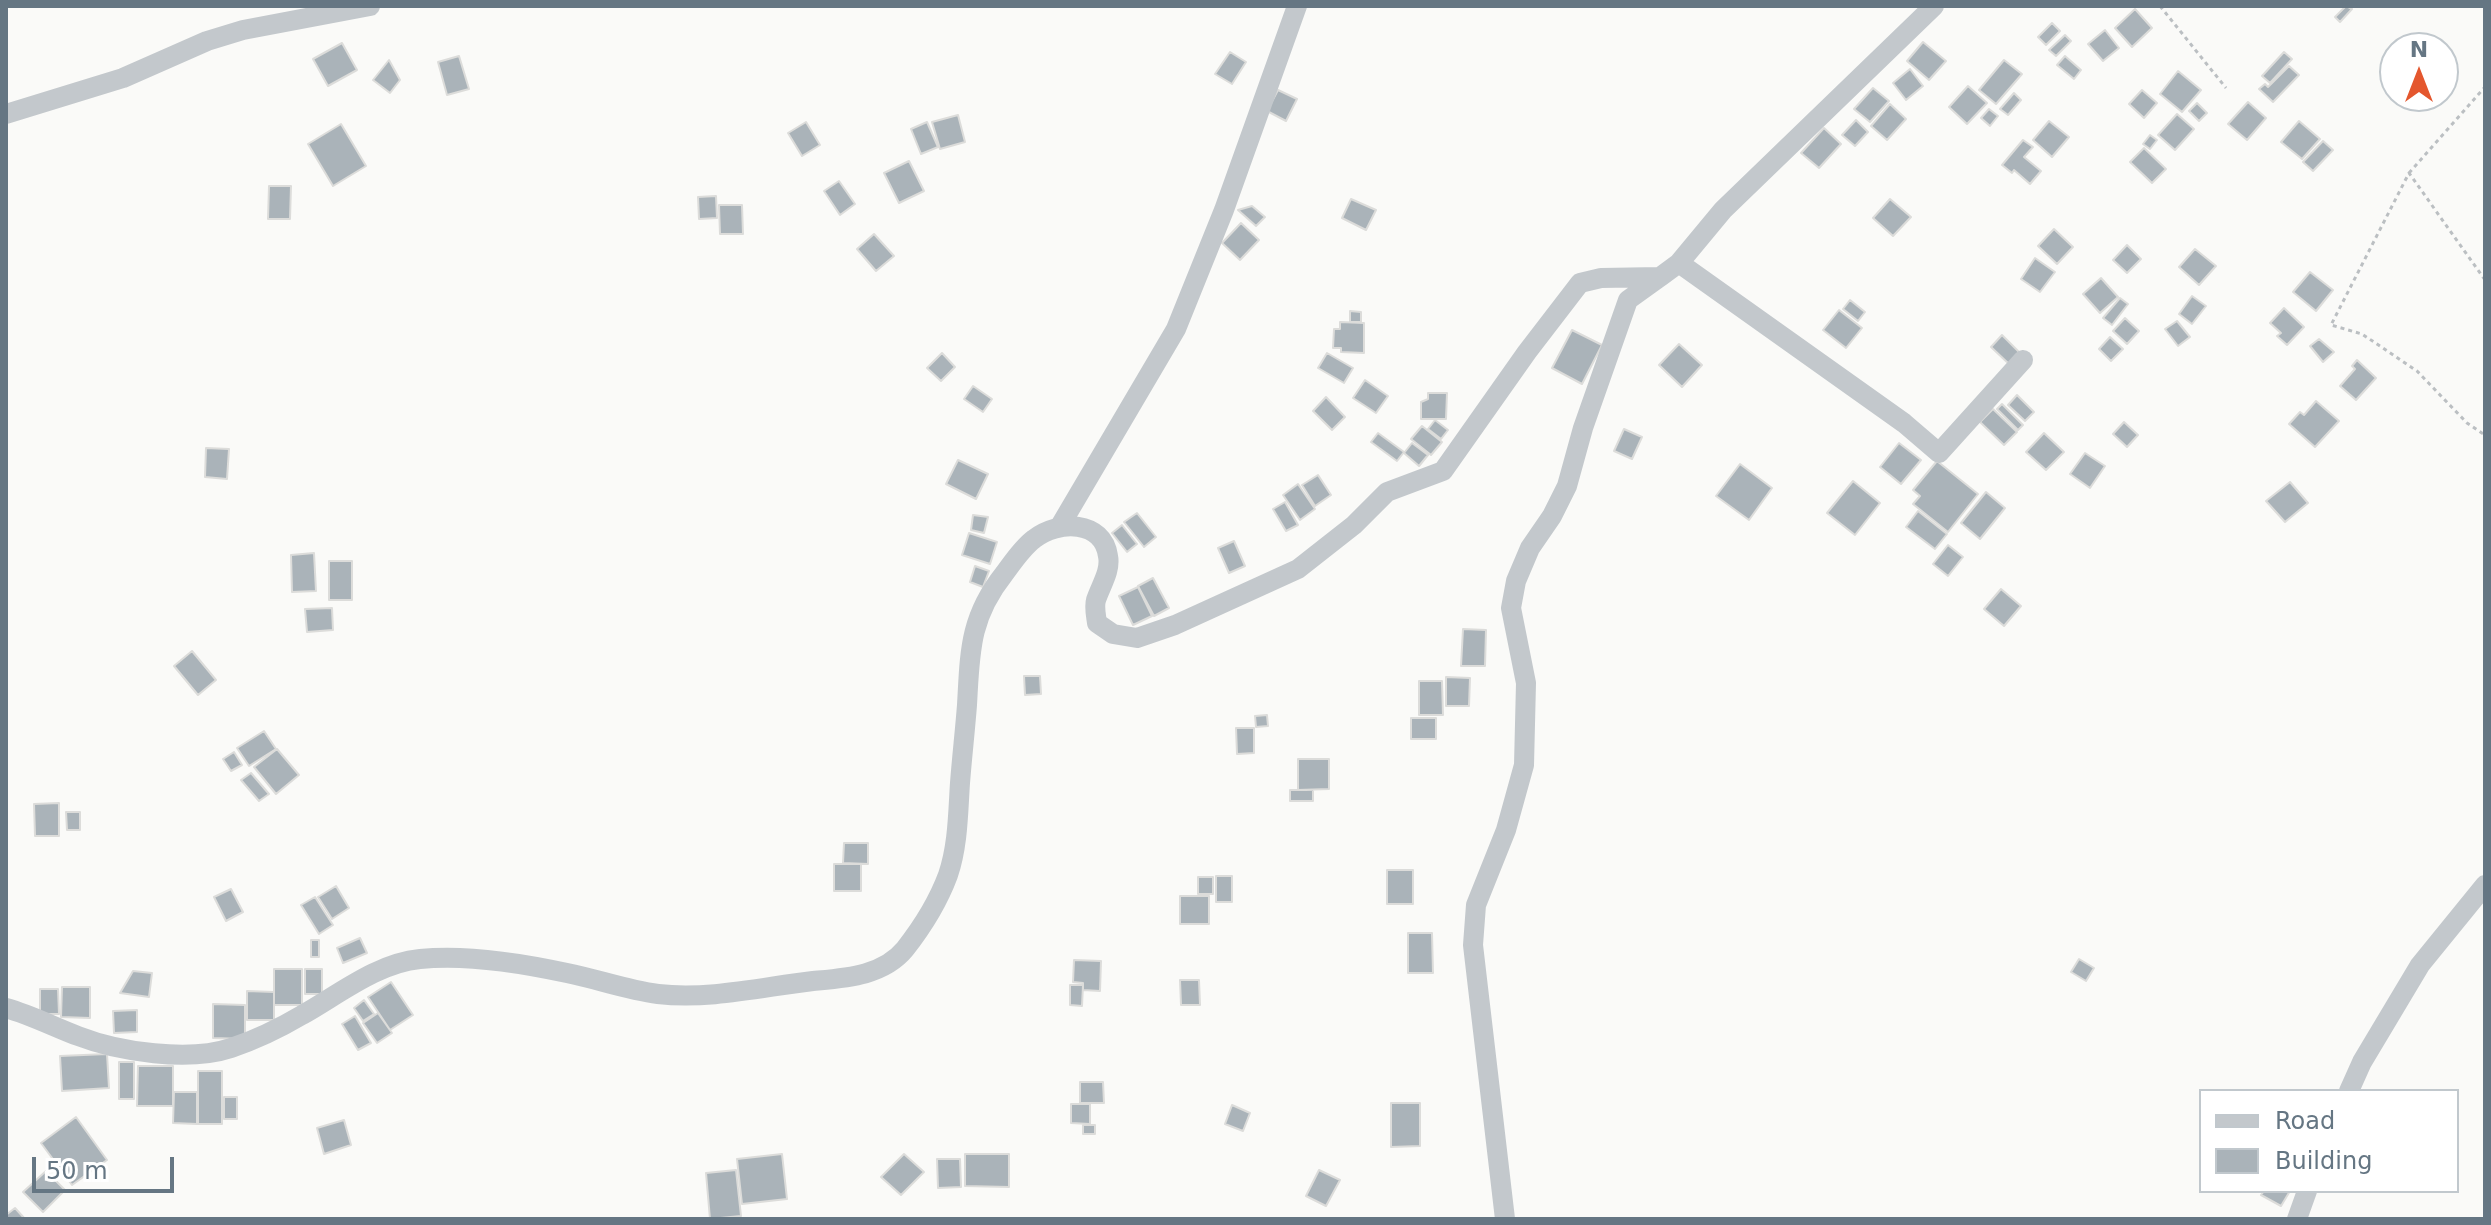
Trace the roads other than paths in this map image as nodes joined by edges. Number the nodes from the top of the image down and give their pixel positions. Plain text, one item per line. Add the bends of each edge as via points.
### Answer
1 (370, 6) edge
2 (1297, 6) edge
3 (1934, 6) edge
4 (6, 114) edge
5 (1679, 263) junction
6 (1660, 277) junction
7 (2023, 360) dead end
8 (1060, 526) junction
9 (2485, 885) edge
10 (6, 1008) edge
11 (2350, 1089) edge
12 (2306, 1193) edge
13 (1505, 1219) edge
14 (2297, 1219) edge

1 - 4 street via 243,30 123,78
2 - 8 street via 1176,329
3 - 5 street via 1723,210
5 - 6 street
5 - 7 street via 1939,453
6 - 8 street via 1580,283 1443,471 1387,492 1298,569 1175,625 1137,638 1113,634 1097,623 1095,603 1109,558 1103,538 1088,527
6 - 13 street via 1628,300 1567,486 1530,548 1511,608 1526,683 1524,765 1506,830 1476,905 1473,945
8 - 10 street via 1036,537 980,608 968,673 949,873 922,925 888,965 833,979 696,995 639,990 526,966 420,959 371,975 296,1019 228,1049 190,1053 140,1053
9 - 11 street via 2420,965
12 - 14 street

